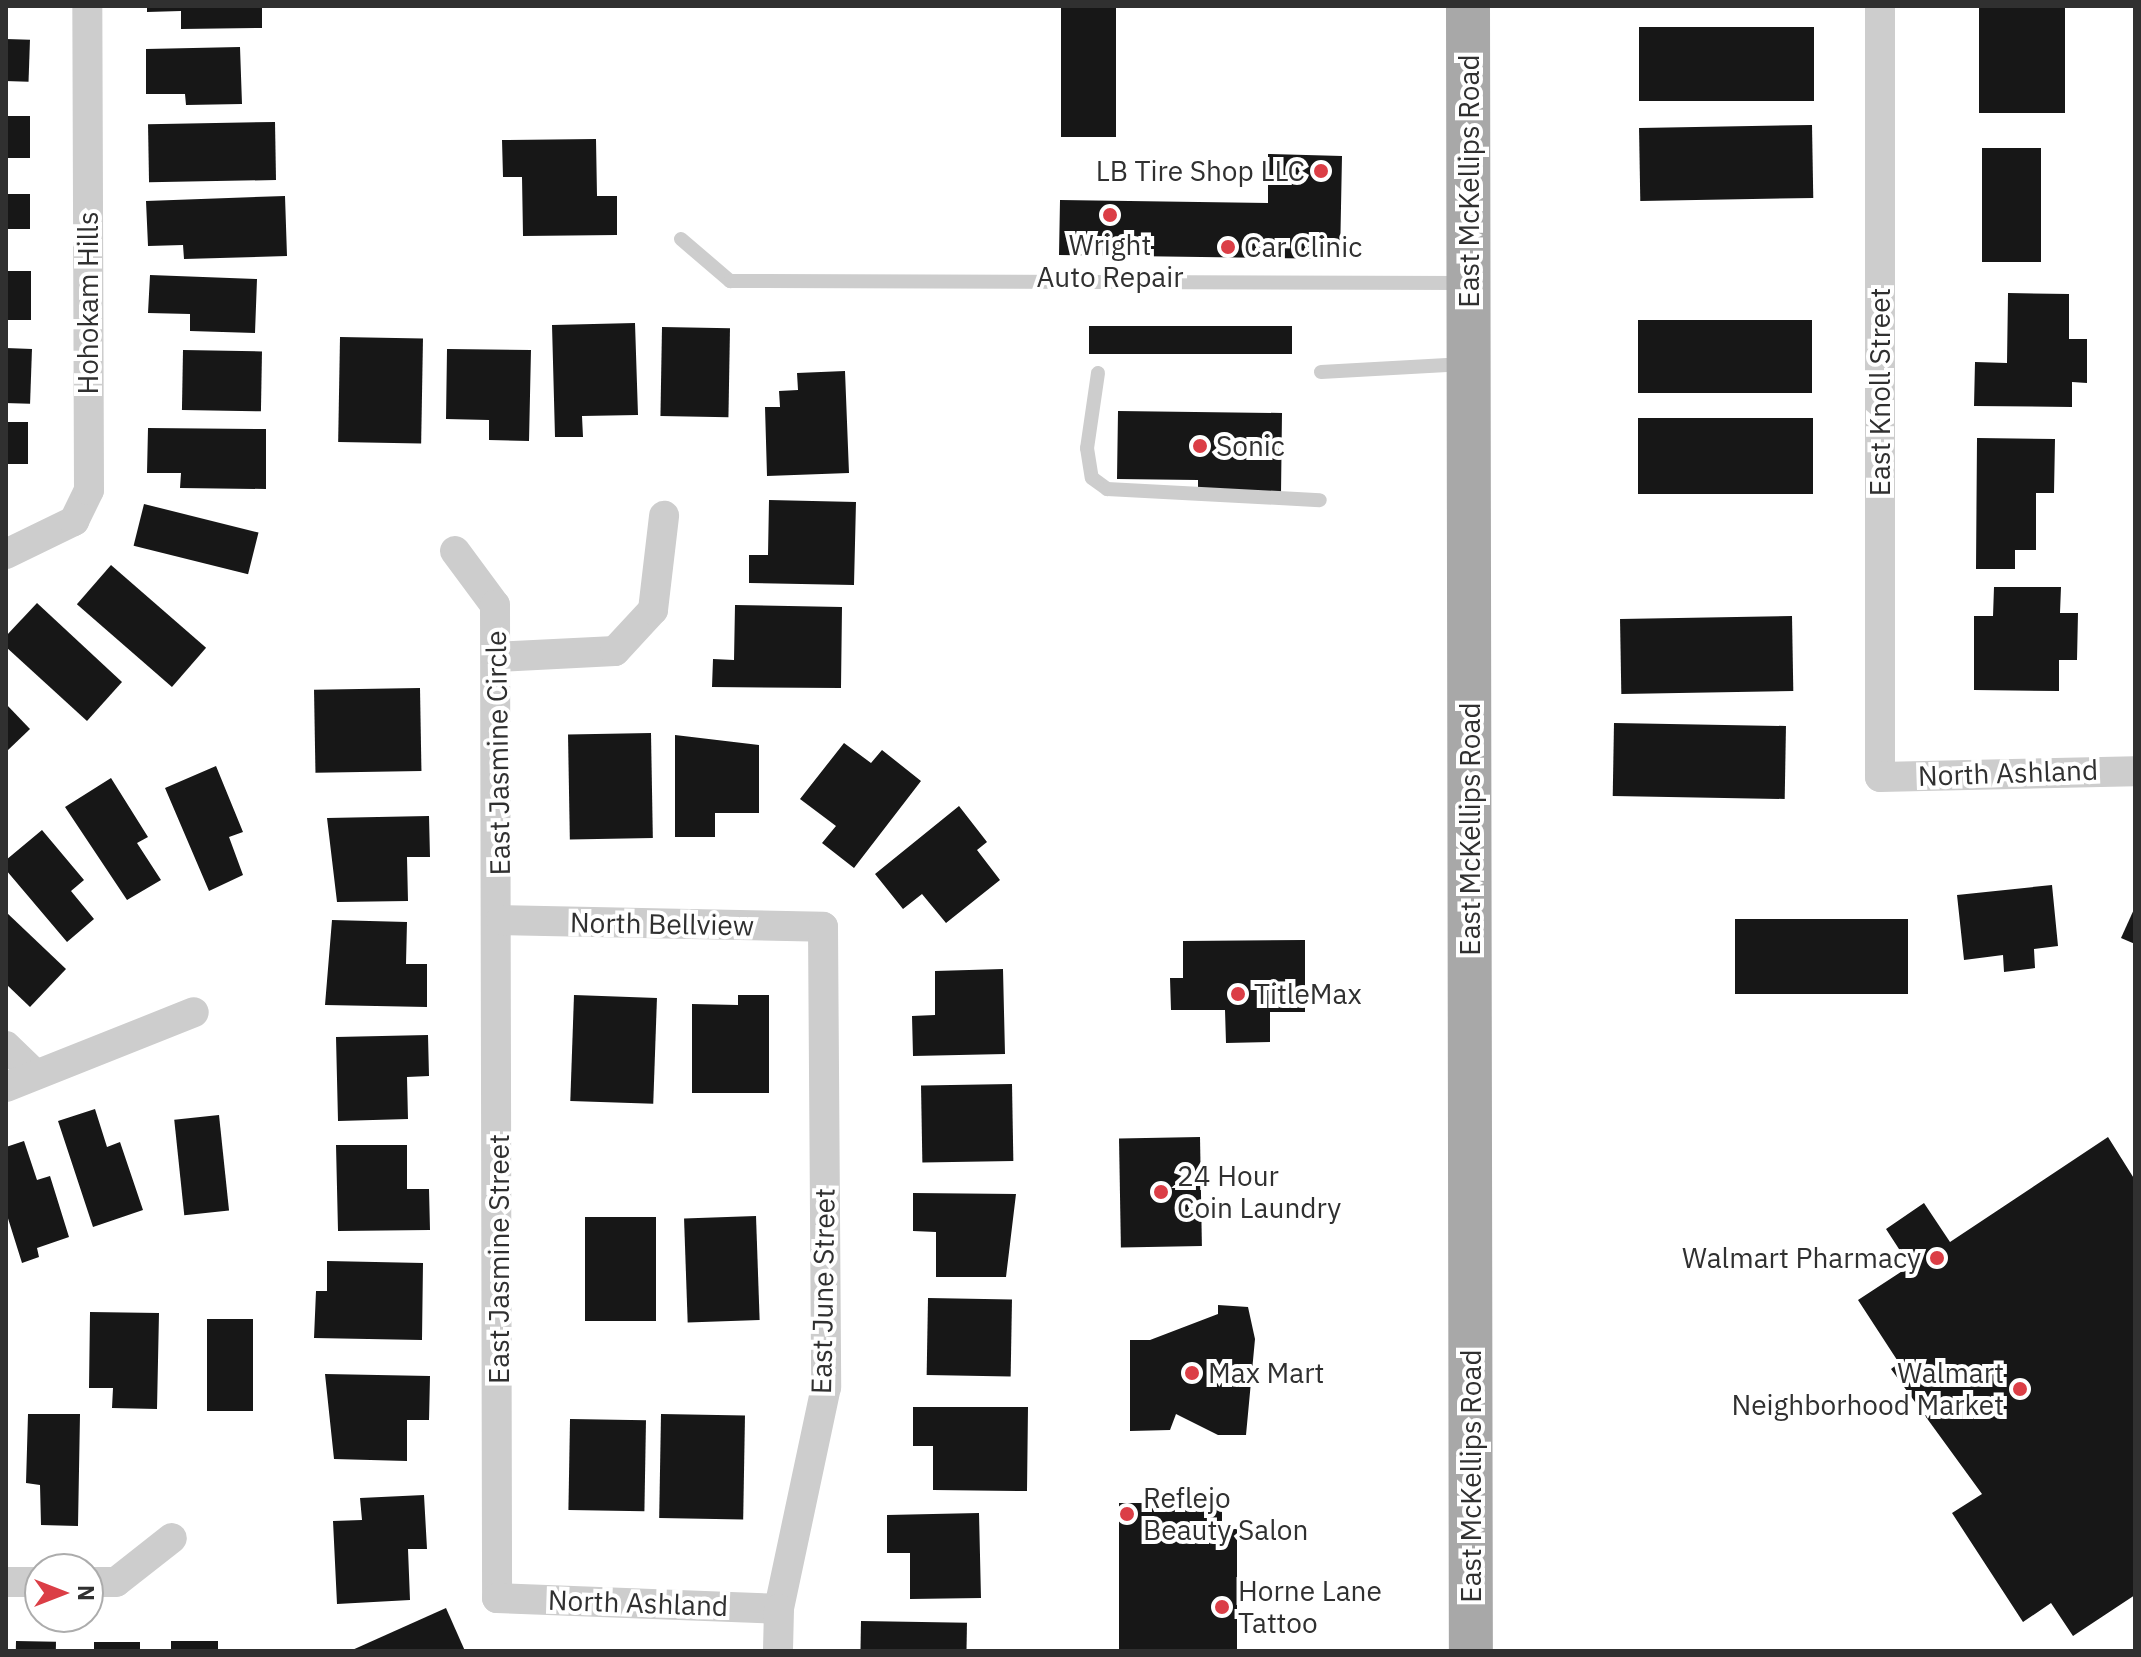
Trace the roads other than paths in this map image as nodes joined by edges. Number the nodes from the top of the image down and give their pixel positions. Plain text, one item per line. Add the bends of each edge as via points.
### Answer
1 (87, 6) edge
2 (1468, 6) edge
3 (1880, 6) edge
4 (681, 239) dead end
5 (1469, 283) junction
6 (1469, 364) junction
7 (1321, 372) dead end
8 (1098, 373) dead end
9 (1320, 500) dead end
10 (664, 516) dead end
11 (455, 551) dead end
12 (6, 554) edge
13 (496, 657) junction
14 (2135, 771) edge
15 (1880, 777) joint
16 (501, 920) junction
17 (823, 927) joint
18 (194, 1012) dead end
19 (6, 1046) edge
20 (35, 1074) junction
21 (6, 1087) edge
22 (172, 1538) dead end
23 (104, 1582) edge
24 (497, 1598) joint
25 (779, 1609) junction
26 (778, 1651) edge
27 (1471, 1651) edge

1 - 12 street, Hohokam Hills via 89,490 74,521
2 - 5 main road, East McKellips Road
3 - 15 street, East Knoll Street
4 - 5 lane via 730,281
5 - 6 main road, East McKellips Road
6 - 7 lane
6 - 27 main road, East McKellips Road
8 - 9 lane via 1087,448 1092,478 1107,489
10 - 13 street via 653,610 615,651
11 - 13 street, East Jasmine Circle via 495,605
13 - 16 street, East Jasmine Circle
14 - 15 street, North Ashland
16 - 17 street, North Bellview
16 - 24 street, East Jasmine Street
17 - 25 street, East June Street via 826,1387
18 - 20 street
19 - 20 street
20 - 21 street
22 - 23 street via 116,1582
24 - 25 street, North Ashland
25 - 26 street, East June Street

